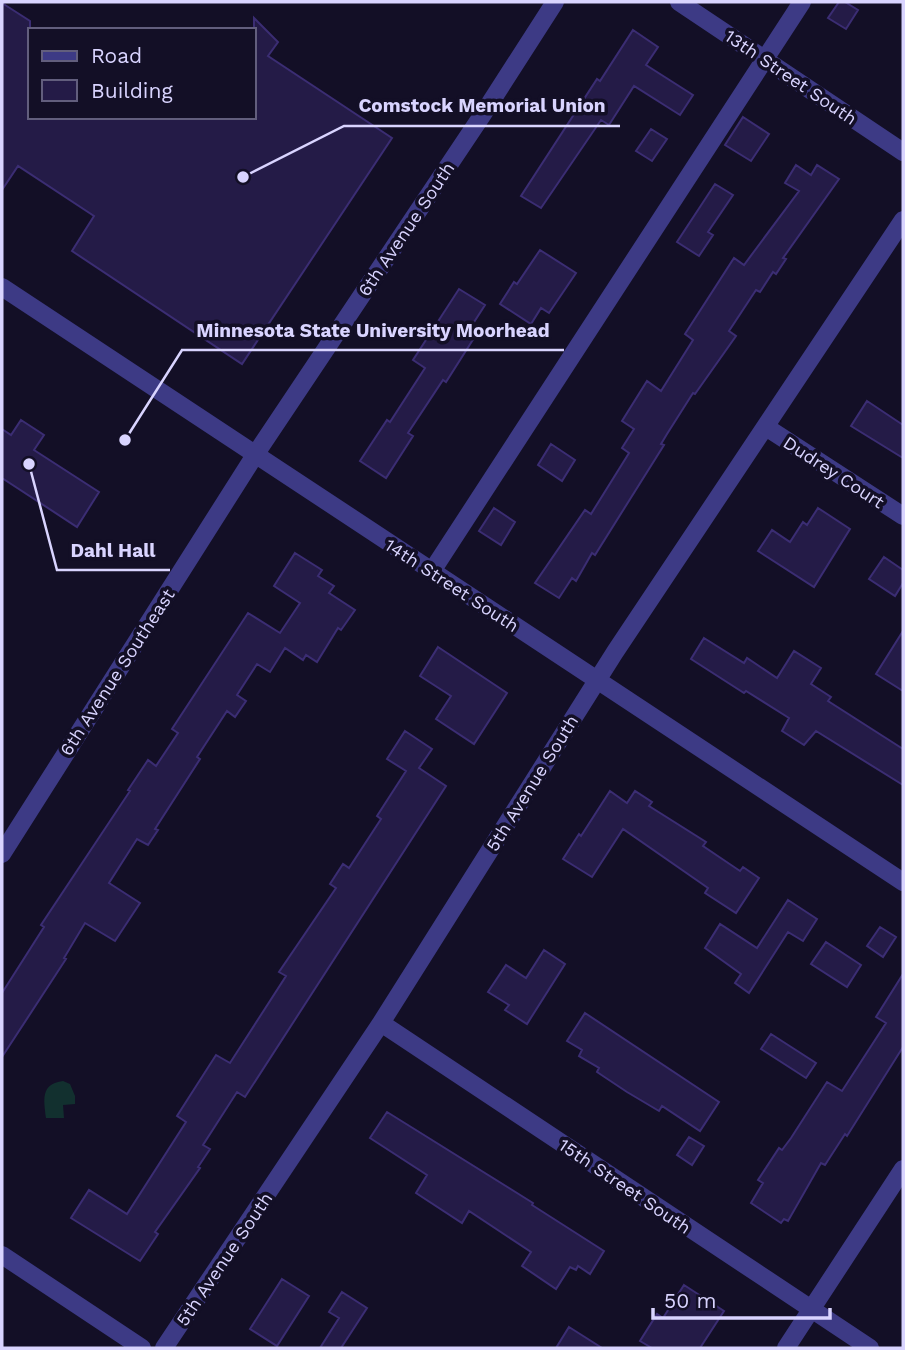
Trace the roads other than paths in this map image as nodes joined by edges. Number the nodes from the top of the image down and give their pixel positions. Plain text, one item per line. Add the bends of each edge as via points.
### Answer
1 (555, 2) edge
2 (679, 2) edge
3 (802, 2) edge
4 (765, 58) junction
5 (903, 152) edge
6 (903, 220) edge
7 (2, 287) edge
8 (766, 427) junction
9 (255, 456) junction
10 (903, 516) edge
11 (432, 571) junction
12 (598, 681) junction
13 (2, 854) edge
14 (903, 882) edge
15 (381, 1023) junction
16 (903, 1169) edge
17 (2, 1255) edge
18 (810, 1311) junction
19 (142, 1348) edge
20 (164, 1348) edge
21 (786, 1348) edge
22 (870, 1348) edge

1 - 9 street, 6th Avenue South
2 - 4 street, 13th Street South
3 - 4 street
4 - 5 street, 13th Street South
4 - 11 street
6 - 8 street, 5th Avenue South
7 - 9 street, 14th Street South
8 - 10 street, Dudrey Court
8 - 12 street, 5th Avenue South
9 - 11 street, 14th Street South
9 - 13 street, 6th Avenue Southeast
11 - 12 street, 14th Street South
12 - 14 street, 14th Street South
12 - 15 street, 5th Avenue South
15 - 18 street, 15th Street South
15 - 20 street, 5th Avenue South
16 - 18 street
17 - 19 street
18 - 21 street
18 - 22 street, 15th Street South

